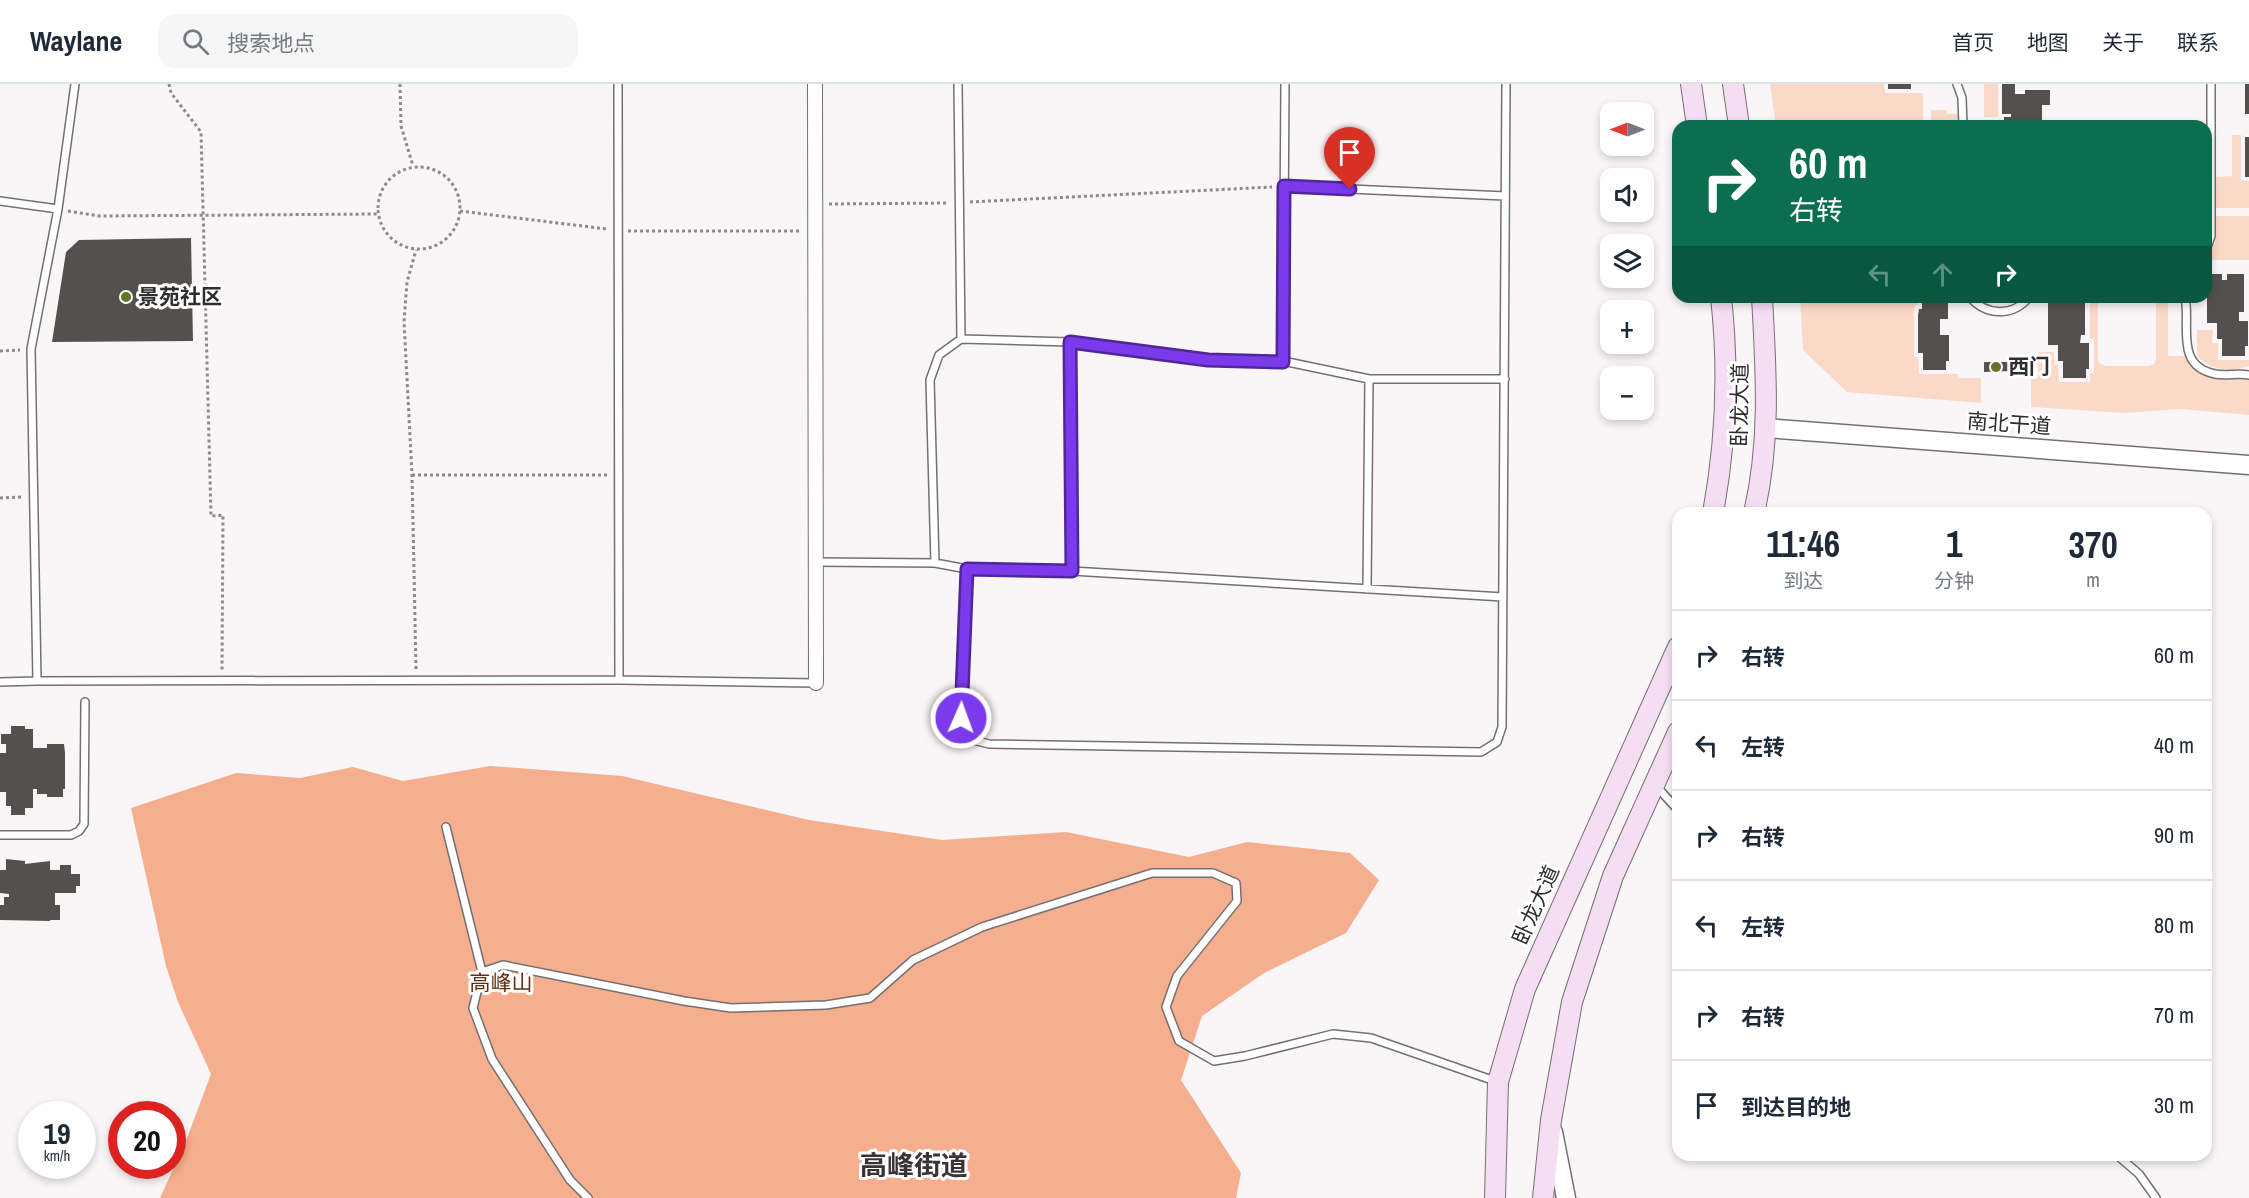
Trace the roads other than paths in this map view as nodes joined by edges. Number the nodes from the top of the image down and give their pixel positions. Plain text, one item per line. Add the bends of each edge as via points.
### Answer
1 (75, 84) edge
2 (618, 84) edge
3 (815, 84) edge
4 (958, 84) edge
5 (1285, 84) edge
6 (1506, 84) edge
7 (1690, 84) edge
8 (1733, 84) edge
9 (1957, 84) edge
10 (2211, 84) edge
11 (1695, 120) edge
12 (1738, 120) edge
13 (1963, 120) edge
14 (2211, 120) edge
15 (1284, 186) junction
16 (1505, 196) junction
17 (0, 201) edge
18 (58, 209) junction
19 (1721, 303) edge
20 (1762, 303) edge
21 (1975, 303) edge
22 (2022, 303) edge
23 (2185, 303) edge
24 (961, 339) junction
25 (1070, 342) junction
26 (1283, 362) junction
27 (2249, 373) edge
28 (1369, 379) junction
29 (1505, 379) junction
30 (1766, 428) junction
31 (2249, 465) edge
32 (1714, 507) edge
33 (1755, 507) edge
34 (816, 562) junction
35 (935, 563) junction
36 (967, 569) junction
37 (1072, 571) junction
38 (1367, 589) junction
39 (1503, 597) junction
40 (1672, 659) edge
41 (620, 680) junction
42 (37, 681) junction
43 (0, 682) edge
44 (816, 683) joint
45 (85, 702) dead end
46 (1672, 745) edge
47 (1654, 784) junction
48 (1672, 804) edge
49 (446, 827) dead end
50 (0, 835) edge
51 (482, 972) junction
52 (1498, 1082) junction
53 (1551, 1120) junction
54 (2124, 1161) edge
55 (1497, 1193) edge
56 (1542, 1196) edge
57 (588, 1198) edge
58 (1566, 1198) edge
59 (2156, 1198) edge

1 - 18 lane
2 - 41 lane
3 - 34 street
4 - 24 lane
5 - 15 lane
6 - 16 lane
7 - 11 main road
8 - 12 main road
9 - 13 lane
10 - 14 lane
15 - 16 lane
15 - 26 lane
16 - 29 lane
17 - 18 lane
18 - 42 lane via 31,349
19 - 32 main road, 卧龙大道 via 1726,389
20 - 30 main road, 卧龙大道
21 - 22 lane via 1986,310 2002,312
23 - 27 lane via 2187,344 2195,362 2208,372
24 - 25 lane
24 - 35 lane via 939,355 930,380
25 - 26 lane via 1208,360
25 - 37 lane
26 - 28 lane
28 - 29 lane
28 - 38 lane
29 - 39 lane
30 - 31 street, 南北干道
30 - 33 main road, 卧龙大道
34 - 35 lane
34 - 44 street
35 - 36 lane
36 - 37 lane
36 - 39 lane via 961,718 969,740 989,744 1481,752 1497,742 1502,727
37 - 38 lane
38 - 39 lane
40 - 52 main road, 卧龙大道 via 1525,990
41 - 42 lane
41 - 44 lane
42 - 43 lane
45 - 50 lane via 84,824 71,835
46 - 47 main road
47 - 48 lane
47 - 53 main road via 1612,876 1572,1002
49 - 51 lane
51 - 52 lane via 503,965 731,1008 825,1005 870,998 914,960 982,927 1152,873 1213,873 1236,884 1237,901 1177,976 1166,1007 1179,1041 1214,1062 1333,1034 1371,1038
51 - 57 lane via 473,1008 492,1059 570,1179
52 - 55 main road, 卧龙大道
53 - 56 main road
53 - 58 street
54 - 59 lane

